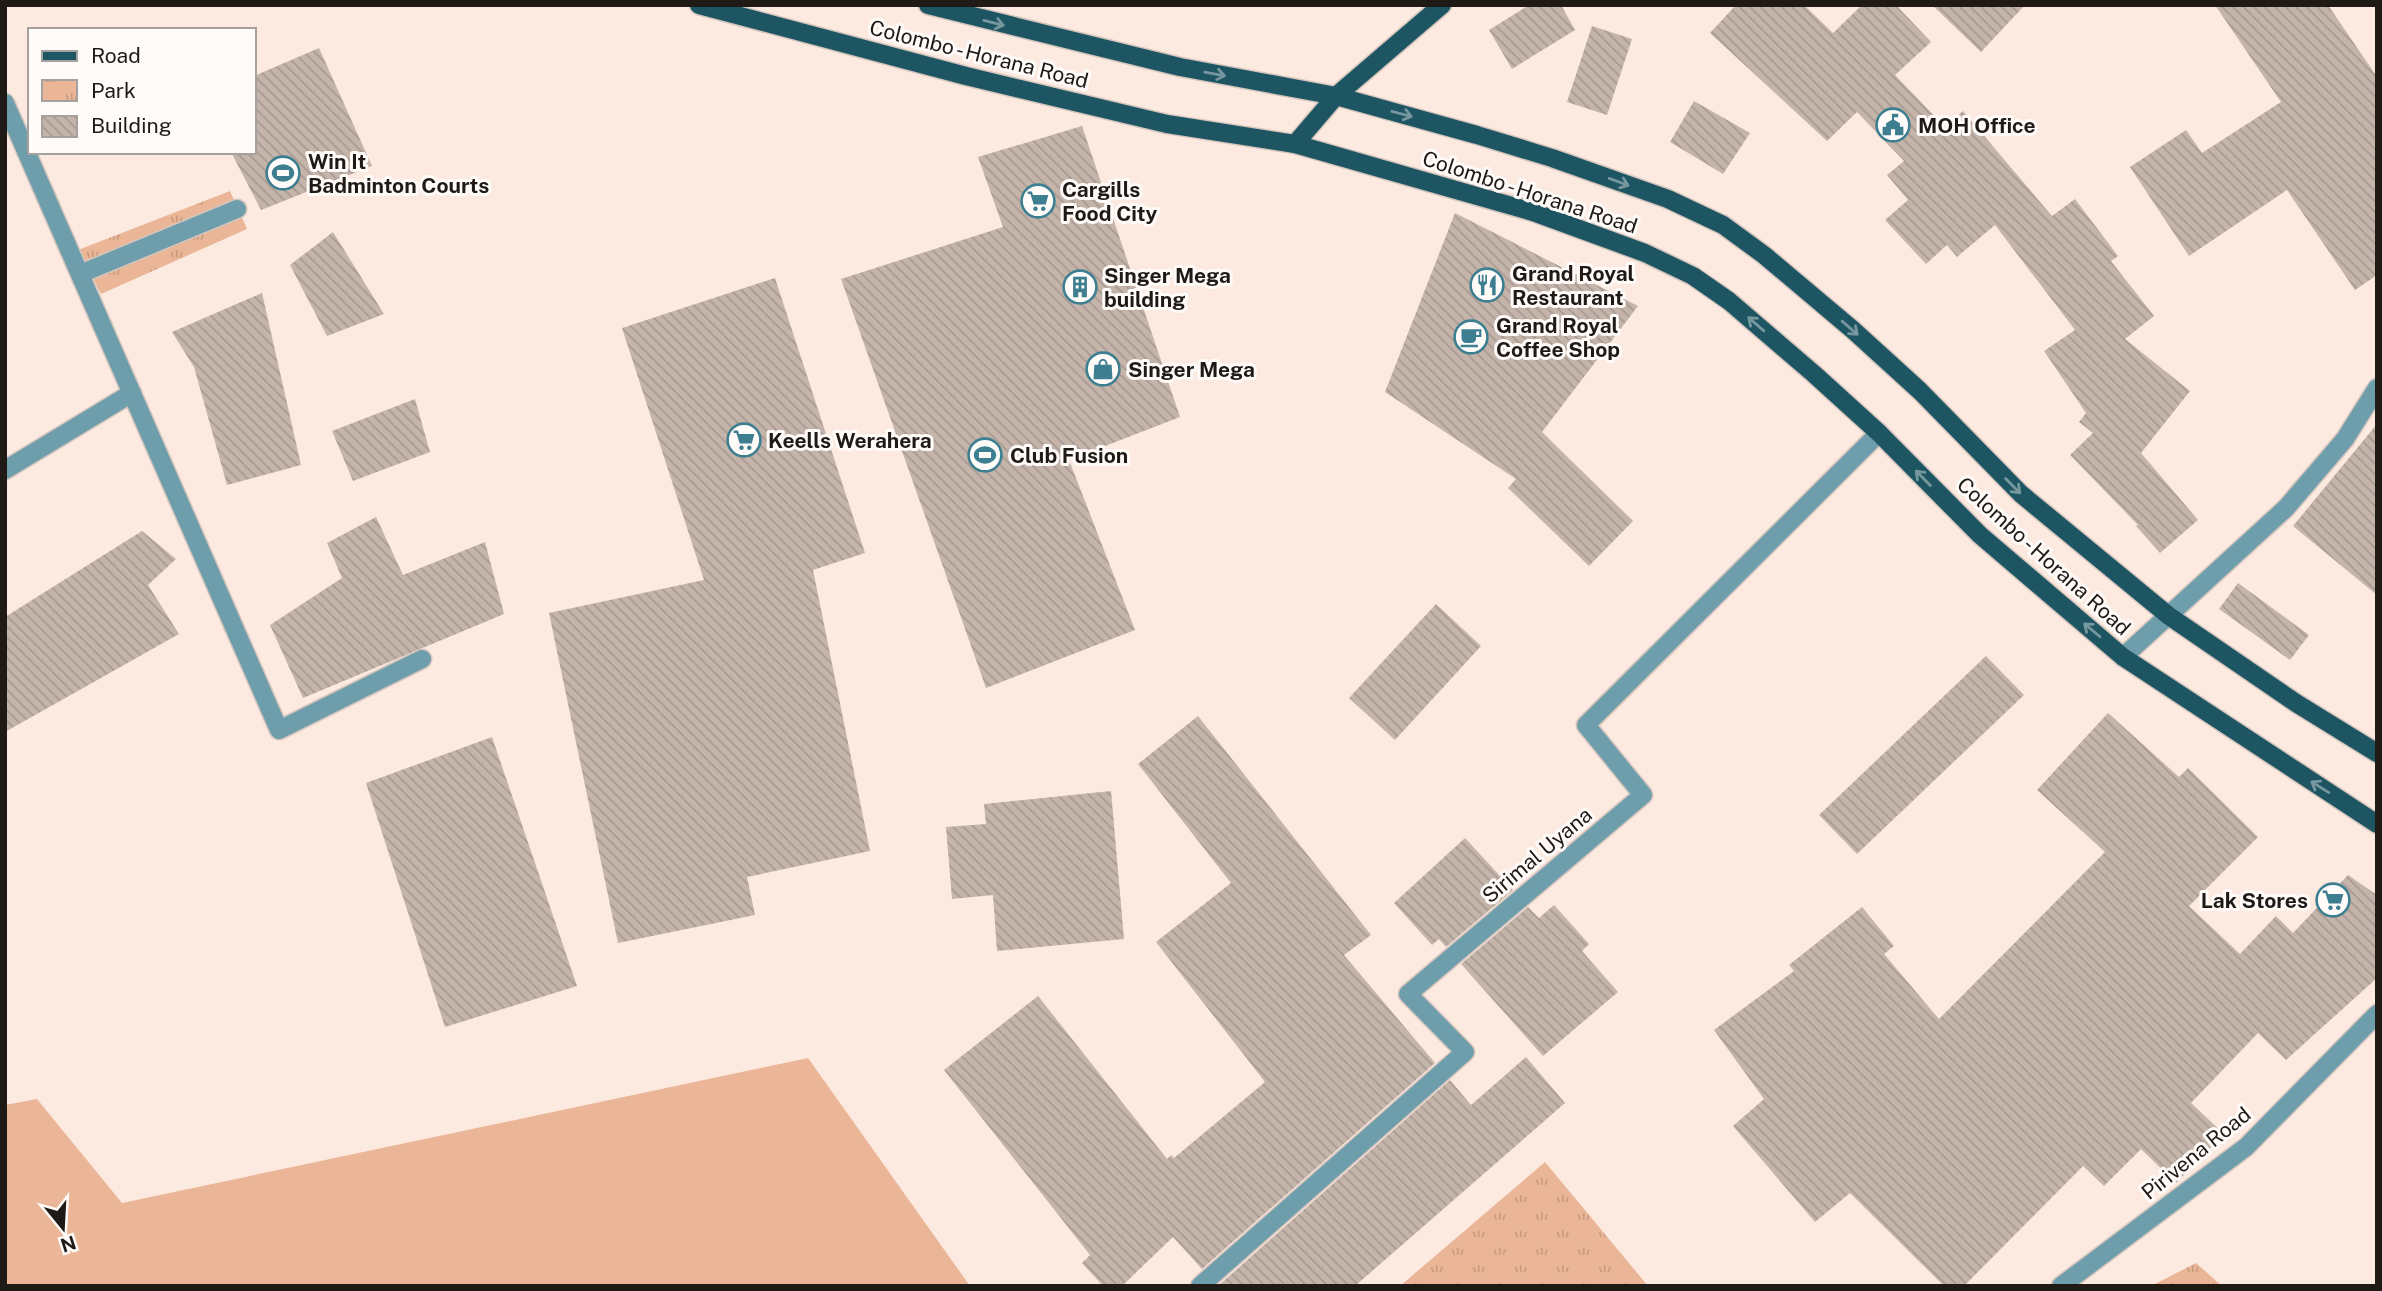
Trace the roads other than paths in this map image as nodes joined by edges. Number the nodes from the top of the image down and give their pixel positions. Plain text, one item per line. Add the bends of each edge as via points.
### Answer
1 (699, 5) edge
2 (928, 5) edge
3 (1442, 5) edge
4 (737, 10) edge
5 (1336, 96) junction
6 (5, 103) edge
7 (1295, 144) junction
8 (237, 209) dead end
9 (79, 274) junction
10 (2377, 388) edge
11 (132, 393) junction
12 (1879, 433) junction
13 (5, 470) edge
14 (2169, 616) junction
15 (2123, 657) junction
16 (422, 659) dead end
17 (2377, 753) edge
18 (2377, 824) edge
19 (2377, 1014) edge
20 (1200, 1286) edge
21 (2061, 1286) edge

1 - 4 main road, Colombo - Horana Road
2 -> 5 main road, Colombo - Horana Road via 1180,67
3 - 5 main road
4 - 7 main road, Colombo - Horana Road via 966,76 1167,124
5 - 7 main road
5 -> 14 main road, Colombo - Horana Road via 1552,158 1668,199 1723,225 1853,330 2021,494
6 - 9 street
12 -> 7 main road, Colombo - Horana Road via 1738,309 1693,276 1645,253 1533,212
8 - 9 street
9 - 11 street
10 - 14 street via 2345,439 2286,508
11 - 13 street
11 - 16 street via 279,730
15 -> 12 main road, Colombo - Horana Road via 1980,535
12 - 20 street, Sirimal Uyana via 1586,725 1643,795 1408,994 1465,1052
14 - 15 street
14 - 17 main road, Colombo - Horana Road
18 -> 15 main road, Colombo - Horana Road
19 - 21 street, Pirivena Road via 2246,1147

